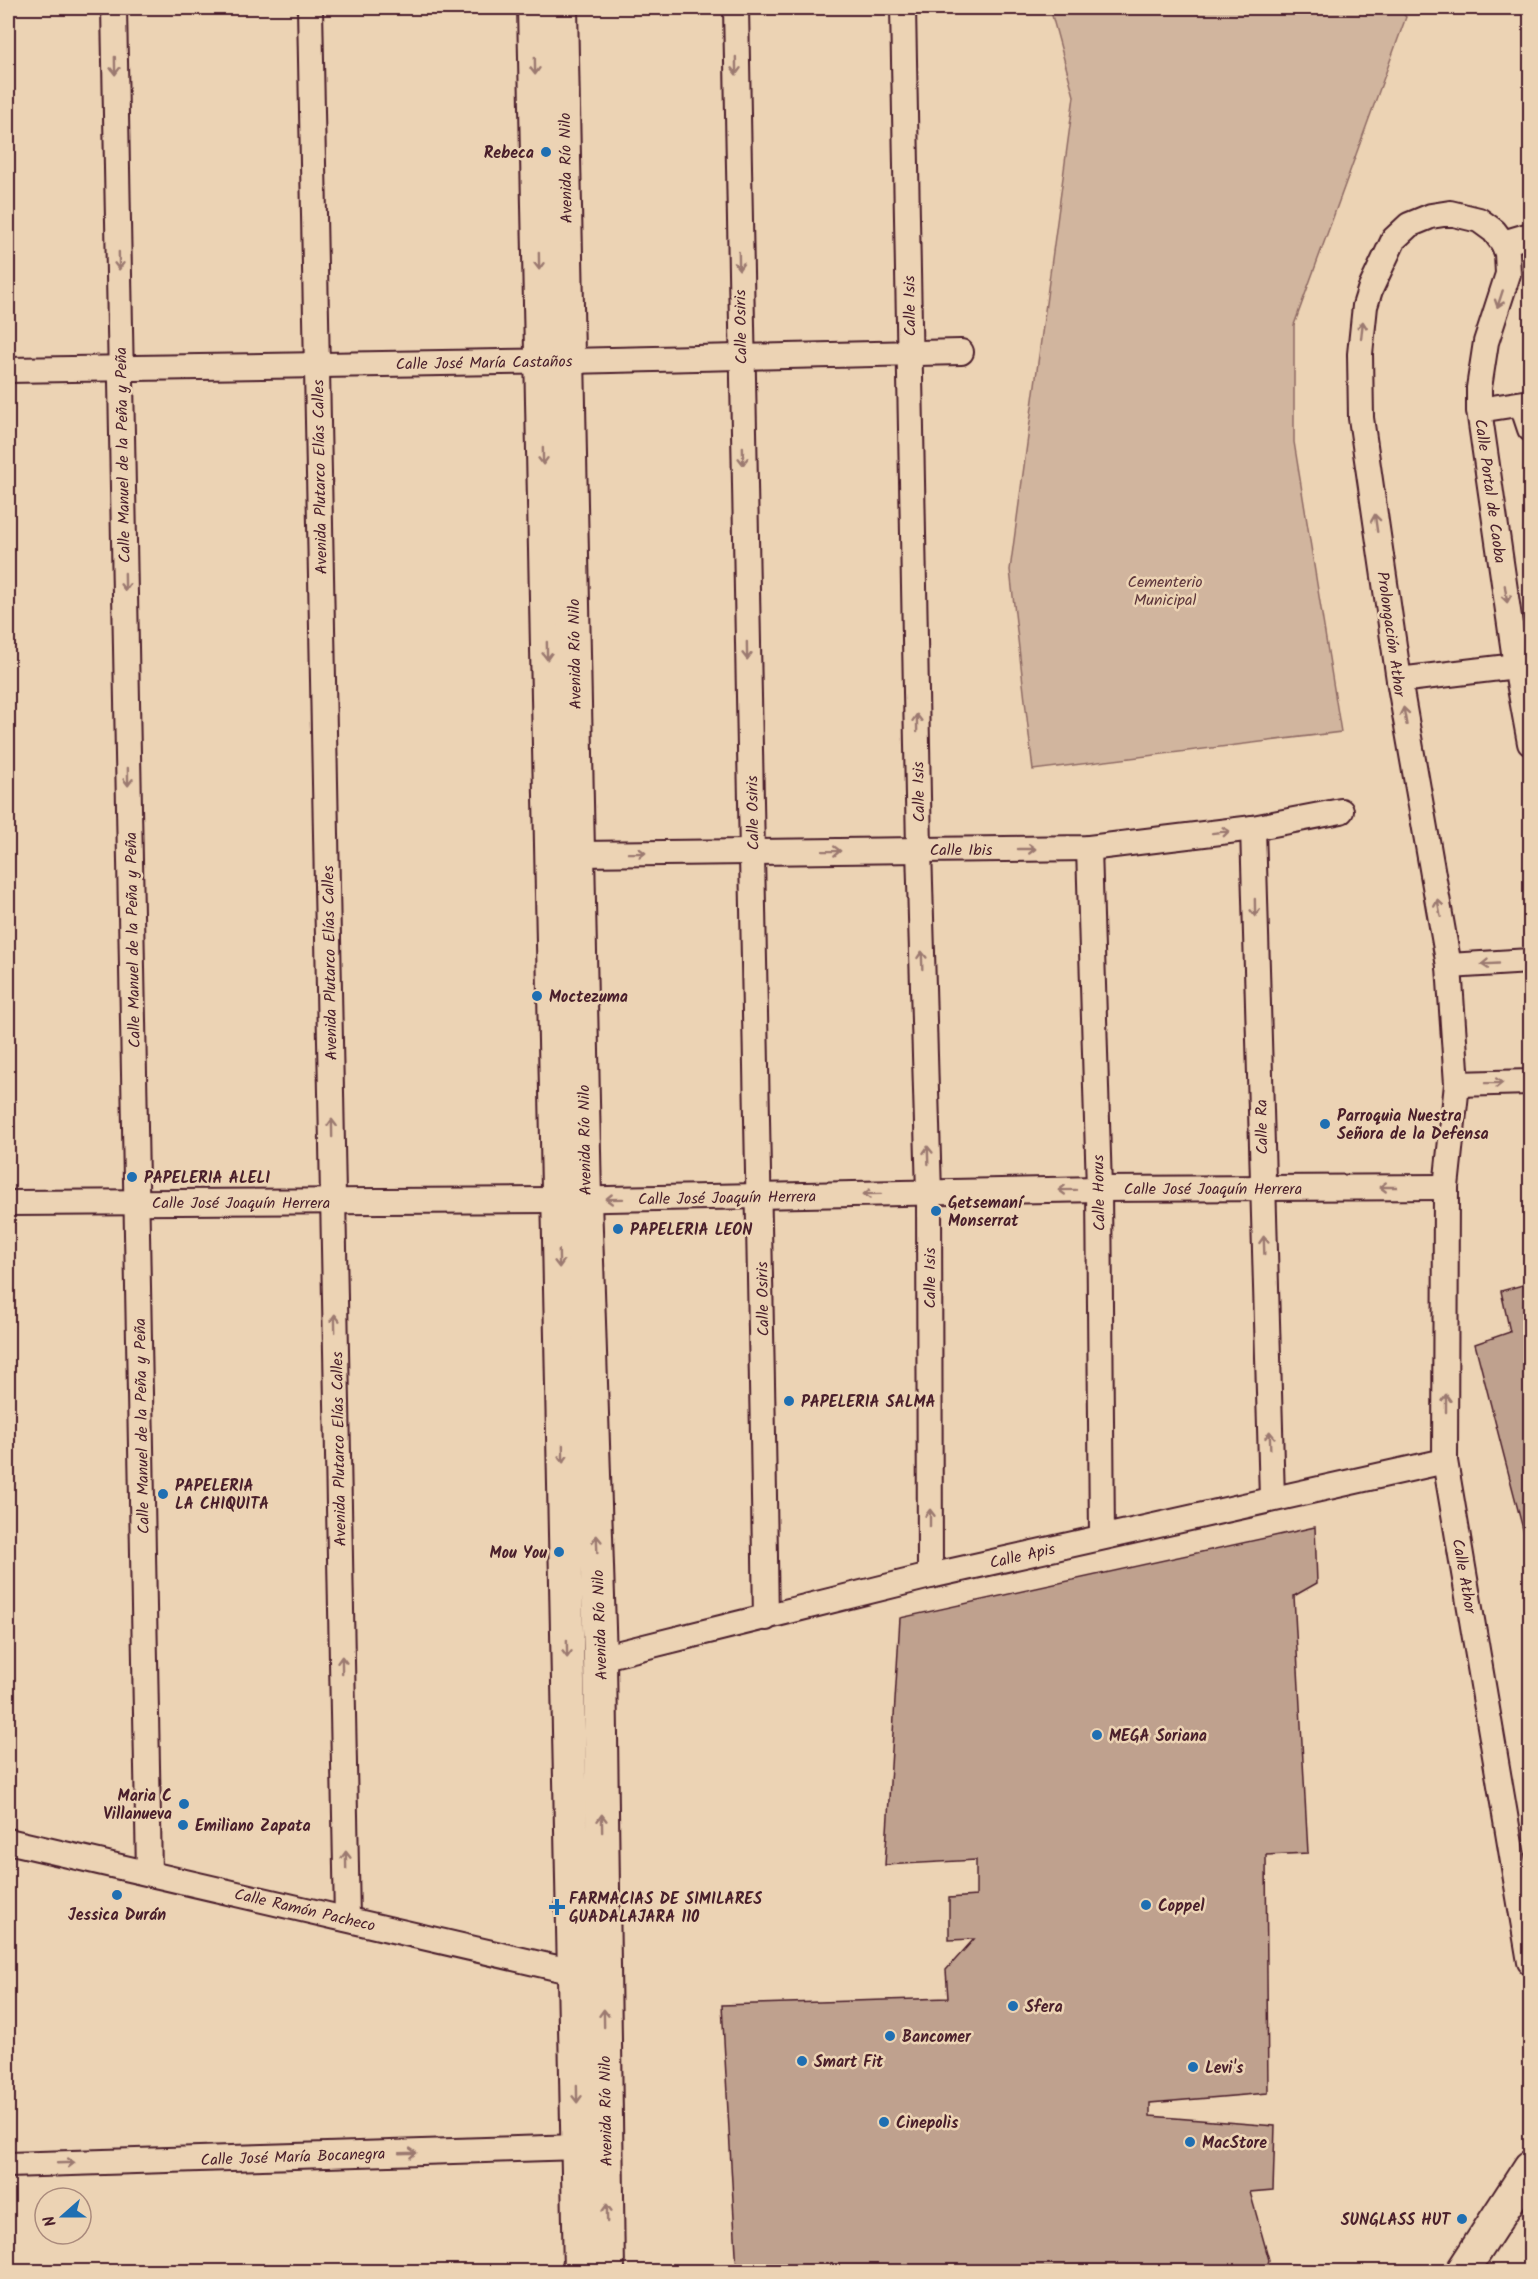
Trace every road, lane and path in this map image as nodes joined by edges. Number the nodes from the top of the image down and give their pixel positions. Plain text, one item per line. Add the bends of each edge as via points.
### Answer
1 (114, 8) edge
2 (310, 8) edge
3 (534, 8) edge
4 (561, 8) edge
5 (736, 8) edge
6 (903, 8) edge
7 (1530, 235) edge
8 (1503, 243) junction
9 (909, 352) junction
10 (961, 352) dead end
11 (740, 357) junction
12 (555, 361) junction
13 (317, 365) junction
14 (121, 368) junction
15 (8, 370) edge
16 (1526, 404) edge
17 (1479, 410) junction
18 (1530, 429) edge
19 (1516, 666) junction
20 (1399, 680) junction
21 (1530, 742) edge
22 (1341, 811) dead end
23 (1253, 828) junction
24 (1089, 848) junction
25 (919, 849) junction
26 (753, 852) junction
27 (578, 854) junction
28 (1530, 961) edge
29 (1449, 966) junction
30 (1530, 1082) edge
31 (1457, 1084) junction
32 (1446, 1187) junction
33 (1262, 1188) junction
34 (1099, 1189) junction
35 (929, 1193) junction
36 (760, 1197) junction
37 (572, 1200) junction
38 (137, 1202) junction
39 (333, 1202) junction
40 (8, 1203) edge
41 (1445, 1461) junction
42 (1272, 1498) junction
43 (1102, 1537) junction
44 (930, 1576) junction
45 (766, 1618) junction
46 (600, 1658) junction
47 (8, 1841) edge
48 (149, 1874) junction
49 (347, 1919) junction
50 (1530, 1962) edge
51 (589, 1973) junction
52 (578, 2147) junction
53 (8, 2165) edge
54 (1530, 2167) edge
55 (1530, 2198) edge
56 (580, 2271) edge
57 (608, 2271) edge
58 (1462, 2271) edge
59 (1481, 2271) edge

1 -> 14 street, Calle Manuel de la Peña y Peña
2 - 13 street, Avenida Plutarco Elías Calles
3 -> 12 main road, Avenida Río Nilo
4 - 12 main road, Avenida Río Nilo
5 -> 11 street, Calle Osiris
6 - 9 street, Calle Isis
7 - 8 street
8 -> 17 street, Calle Portal de Caoba via 1508,274 1486,342
20 -> 8 street, Prolongación Athor via 1361,418 1360,354 1365,306 1394,239 1419,220 1439,214 1479,220
9 - 10 street, Calle José María Castaños
9 - 11 street, Calle José María Castaños
25 -> 9 street, Calle Isis
11 - 12 street, Calle José María Castaños
11 -> 26 street, Calle Osiris
12 - 13 street, Calle José María Castaños
12 - 27 main road, Avenida Río Nilo
12 -> 37 main road, Avenida Río Nilo
13 - 14 street, Calle José María Castaños
39 -> 13 street, Avenida Plutarco Elías Calles
14 - 15 street, Calle José María Castaños
14 -> 38 street, Calle Manuel de la Peña y Peña
16 - 17 street
16 - 18 street
17 -> 19 street, Calle Portal de Caoba
19 - 20 street
19 - 21 street, Calle Portal de Caoba
29 -> 20 street, Prolongación Athor
22 - 23 street, Calle Ibis
24 -> 23 street, Calle Ibis
23 -> 33 street, Calle Ra
25 -> 24 street, Calle Ibis
24 - 34 street, Calle Horus
26 -> 25 street, Calle Ibis
35 -> 25 street, Calle Isis
27 -> 26 street, Calle Ibis
26 - 36 street, Calle Osiris
27 - 37 main road, Avenida Río Nilo
28 -> 29 street
29 - 31 street, Prolongación Athor
31 -> 30 street
31 - 32 street, Prolongación Athor
32 -> 33 street, Calle José Joaquín Herrera
41 -> 32 street, Calle Athor
33 - 34 street, Calle José Joaquín Herrera
42 -> 33 street, Calle Ra
34 -> 35 street, Calle José Joaquín Herrera
34 - 43 street, Calle Horus
35 -> 36 street, Calle José Joaquín Herrera
44 -> 35 street, Calle Isis
36 -> 37 street, Calle José Joaquín Herrera
36 - 45 street, Calle Osiris
37 - 39 street, Calle José Joaquín Herrera
46 -> 37 main road, Avenida Río Nilo
37 -> 51 main road, Avenida Río Nilo
38 - 39 street, Calle José Joaquín Herrera
38 - 40 street, Calle José Joaquín Herrera
38 - 48 street, Calle Manuel de la Peña y Peña
49 -> 39 street, Avenida Plutarco Elías Calles
41 - 42 street, Calle Apis
41 - 50 street, Calle Athor
42 - 43 street, Calle Apis
43 - 44 street, Calle Apis
44 - 45 street, Calle Apis
45 - 46 street, Calle Apis
51 -> 46 main road, Avenida Río Nilo
47 - 48 street, Calle Ramón Pacheco
48 - 49 street, Calle Ramón Pacheco
49 - 51 street, Calle Ramón Pacheco
51 -> 52 main road, Avenida Río Nilo
57 -> 51 main road, Avenida Río Nilo
53 -> 52 street, Calle José María Bocanegra
52 - 56 main road, Avenida Río Nilo
54 - 58 main road
55 - 59 main road

